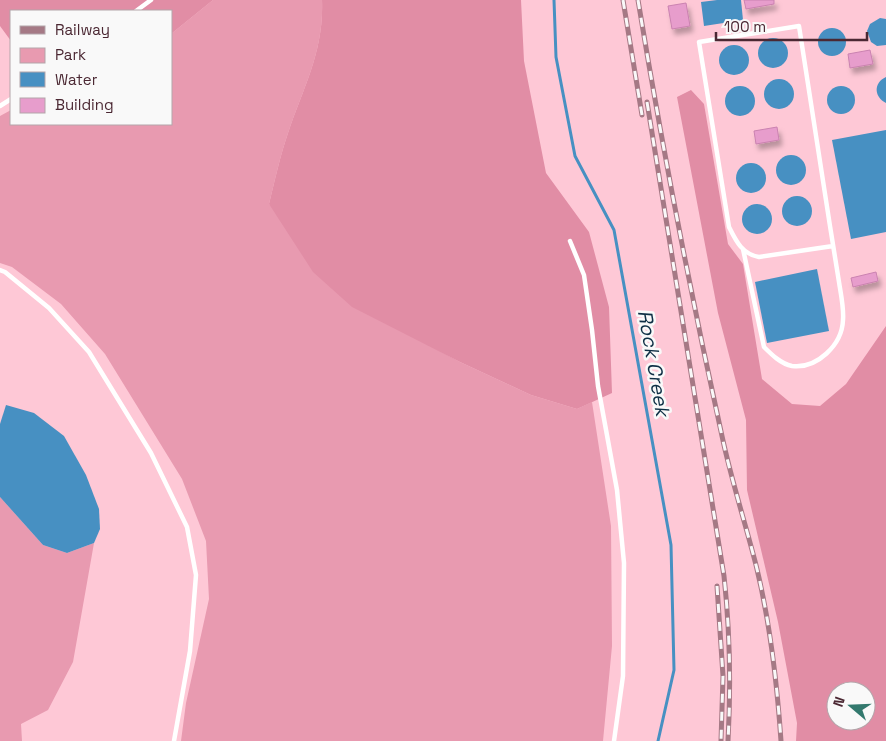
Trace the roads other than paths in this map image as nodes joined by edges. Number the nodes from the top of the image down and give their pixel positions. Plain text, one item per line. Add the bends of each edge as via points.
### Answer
1 (151, 0) edge
2 (137, 10) edge
3 (570, 241) dead end
4 (833, 246) junction
5 (743, 249) junction
6 (0, 270) edge
7 (174, 741) edge
8 (614, 741) edge

1 - 2 lane
3 - 8 lane via 584,275 598,386 617,490 624,563 623,676
4 - 5 lane via 759,257
4 - 5 lane via 843,315 839,337 827,353 812,364 791,366 764,347
4 - 5 lane via 799,26 699,42 730,227
6 - 7 lane via 50,308 89,352 152,453 187,527 196,575 190,652

